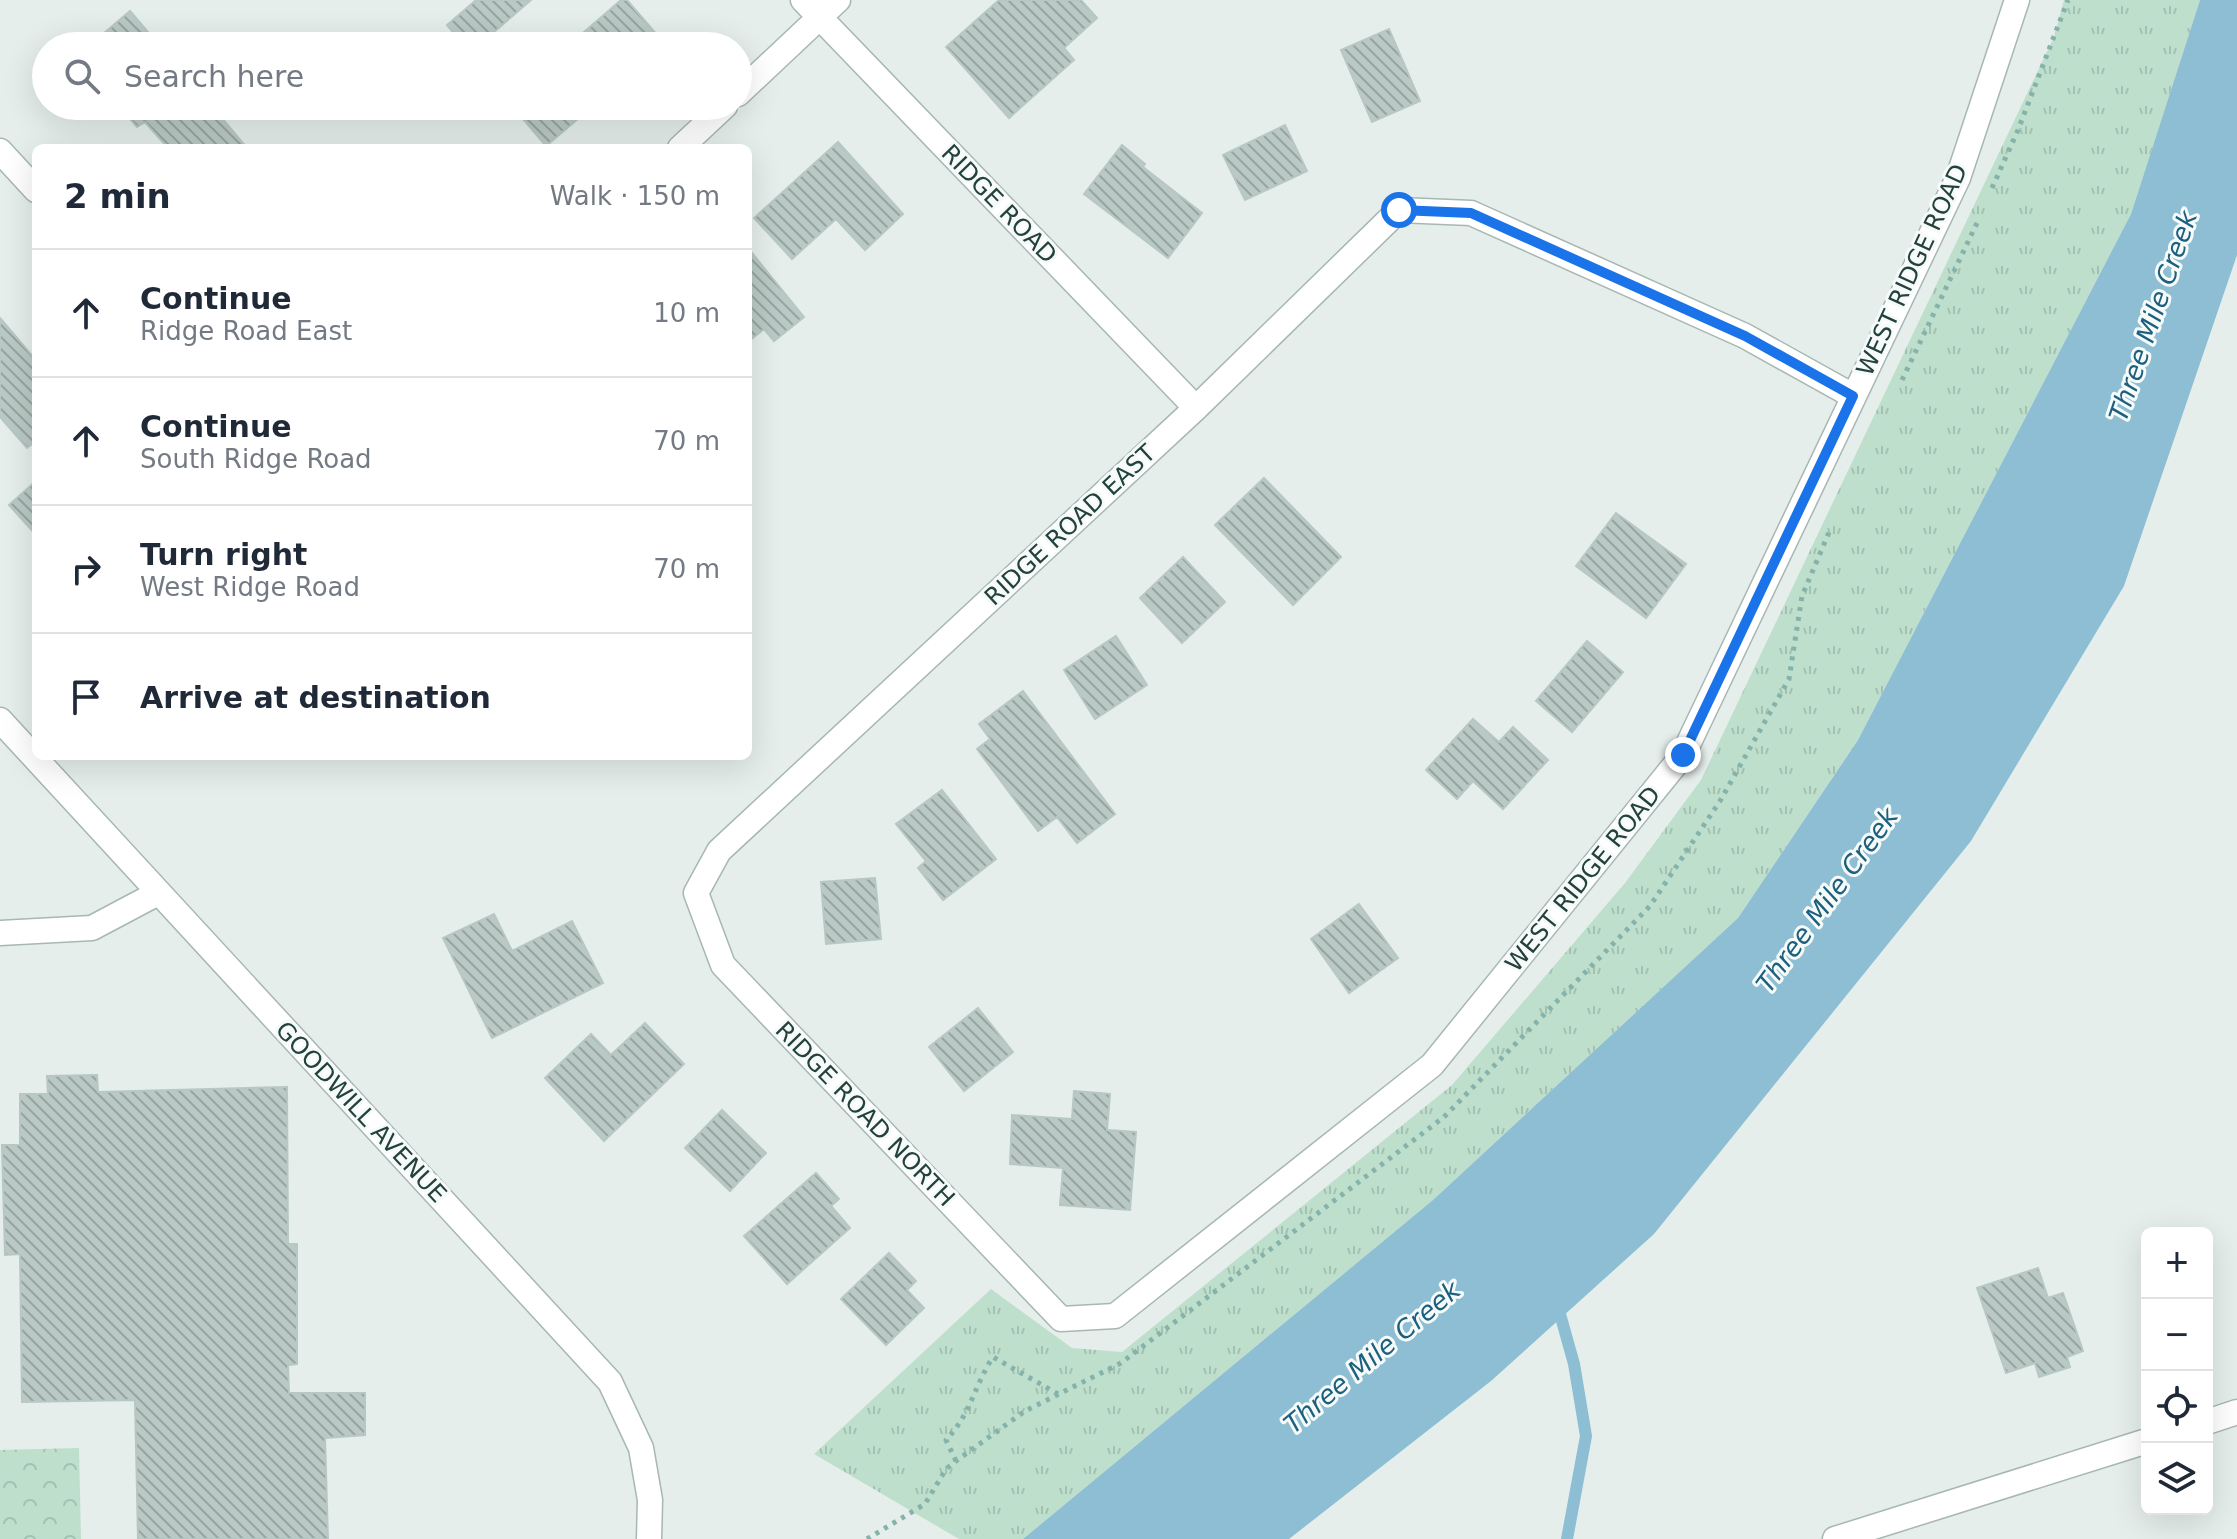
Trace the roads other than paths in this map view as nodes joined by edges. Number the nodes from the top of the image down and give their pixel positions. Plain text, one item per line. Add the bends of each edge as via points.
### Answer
1 (838, 0) edge
2 (2017, 0) edge
3 (811, 9) edge
4 (752, 78) edge
5 (710, 120) edge
6 (684, 144) edge
7 (0, 151) edge
8 (32, 186) edge
9 (1853, 396) junction
10 (1196, 408) junction
11 (0, 720) edge
12 (32, 755) edge
13 (37, 760) edge
14 (158, 893) junction
15 (696, 893) joint
16 (0, 933) edge
17 (1061, 1319) joint
18 (2237, 1412) edge
19 (2213, 1420) edge
20 (2141, 1443) edge
21 (649, 1539) edge
22 (1835, 1539) edge

1 - 3 street
2 - 9 street, WEST RIDGE ROAD via 1958,178
3 - 4 street
3 - 10 street, RIDGE ROAD
5 - 6 street
7 - 8 street
9 - 10 street, RIDGE ROAD EAST via 1745,336 1471,213 1399,210
9 - 17 street, WEST RIDGE ROAD via 1683,755 1432,1065 1115,1316
10 - 15 street, RIDGE ROAD EAST via 719,851
11 - 12 street, GOODWILL AVENUE
13 - 14 street, GOODWILL AVENUE
14 - 16 street via 92,928
14 - 21 street, GOODWILL AVENUE via 610,1382 641,1448 650,1500
15 - 17 street, RIDGE ROAD NORTH via 723,965
18 - 19 street
20 - 22 street

